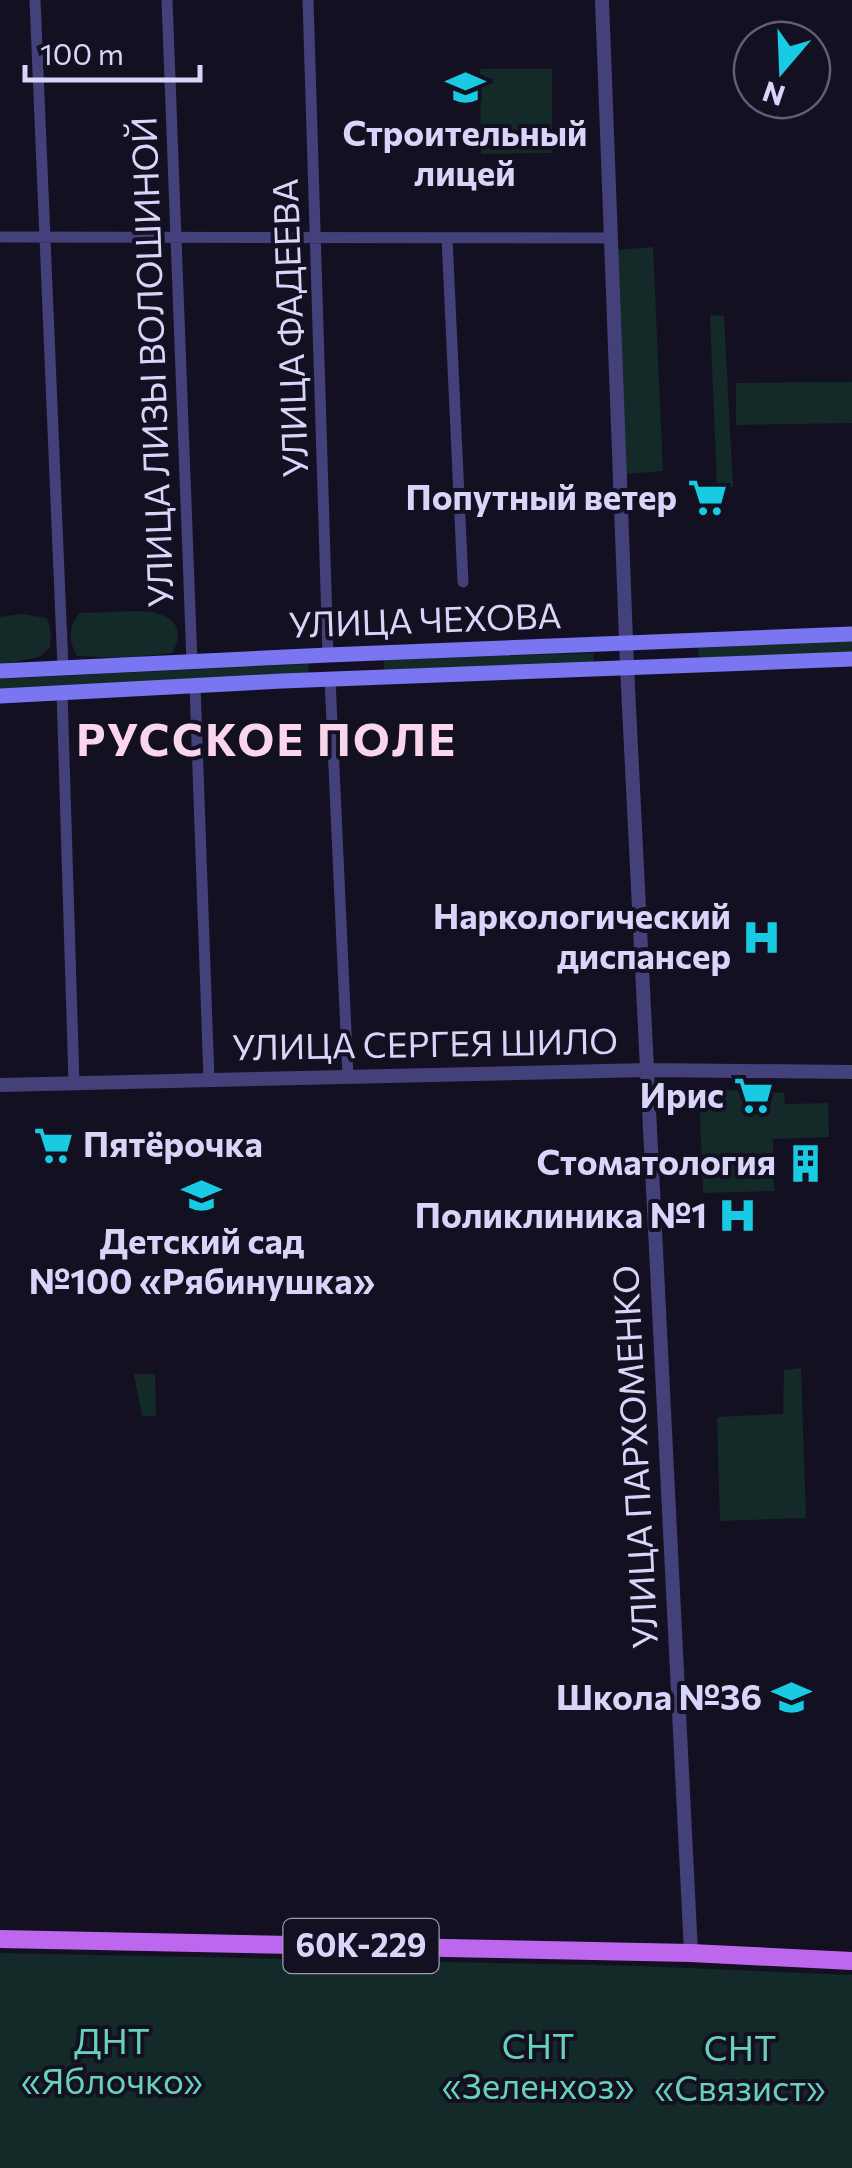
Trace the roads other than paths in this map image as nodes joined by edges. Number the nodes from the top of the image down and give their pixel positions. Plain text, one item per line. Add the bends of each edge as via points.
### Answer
1 (35, 0) edge
2 (167, 0) edge
3 (308, 0) edge
4 (602, 0) edge
5 (0, 237) edge
6 (44, 237) junction
7 (175, 237) junction
8 (316, 237) junction
9 (447, 238) junction
10 (611, 238) junction
11 (462, 582) dead end
12 (852, 634) edge
13 (626, 643) junction
14 (328, 655) junction
15 (852, 659) edge
16 (192, 662) junction
17 (627, 667) junction
18 (63, 668) junction
19 (0, 671) edge
20 (330, 680) junction
21 (195, 686) junction
22 (62, 692) junction
23 (0, 696) edge
24 (648, 1070) junction
25 (852, 1072) edge
26 (348, 1077) junction
27 (210, 1080) junction
28 (74, 1083) junction
29 (0, 1085) edge
30 (0, 1939) edge
31 (692, 1953) junction
32 (852, 1960) edge

1 - 6 street
2 - 7 street, УЛИЦА ЛИЗЫ ВОЛОШИНОЙ
3 - 8 street, УЛИЦА ФАДЕЕВА
4 - 10 street, УЛИЦА ПАРХОМЕНКО
5 - 6 street
6 - 7 street
6 - 18 street
7 - 8 street
7 - 16 street, УЛИЦА ЛИЗЫ ВОЛОШИНОЙ
8 - 9 street
8 - 14 street, УЛИЦА ФАДЕЕВА
9 - 10 street
9 - 11 street
10 - 13 street, УЛИЦА ПАРХОМЕНКО
12 - 13 main road, УЛИЦА ЧЕХОВА
13 - 14 main road, УЛИЦА ЧЕХОВА
13 - 17 street, УЛИЦА ПАРХОМЕНКО
14 - 16 main road, УЛИЦА ЧЕХОВА
14 - 20 main road
15 - 17 main road, УЛИЦА ЧЕХОВА
16 - 18 main road, УЛИЦА ЧЕХОВА
17 - 20 main road, УЛИЦА ЧЕХОВА
17 - 24 street, УЛИЦА ПАРХОМЕНКО
18 - 19 main road, УЛИЦА ЧЕХОВА
20 - 21 main road, УЛИЦА ЧЕХОВА
20 - 26 street
21 - 22 main road, УЛИЦА ЧЕХОВА
21 - 27 street
22 - 23 main road, УЛИЦА ЧЕХОВА
22 - 28 street
24 - 25 street, УЛИЦА СЕРГЕЯ ШИЛО
24 - 26 street, УЛИЦА СЕРГЕЯ ШИЛО
24 - 31 street, УЛИЦА ПАРХОМЕНКО
26 - 27 street, УЛИЦА СЕРГЕЯ ШИЛО
27 - 28 street, УЛИЦА СЕРГЕЯ ШИЛО
28 - 29 street, УЛИЦА СЕРГЕЯ ШИЛО
30 - 31 main road, 60К-229
31 - 32 main road, 60К-229

